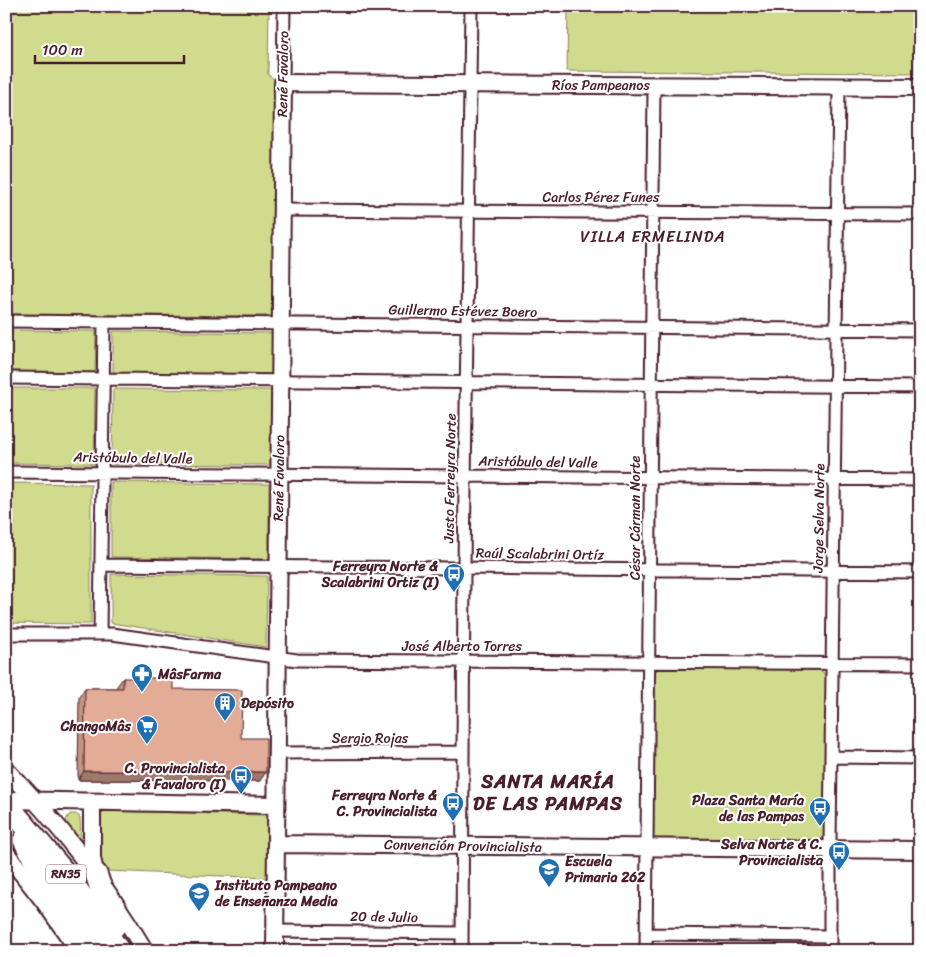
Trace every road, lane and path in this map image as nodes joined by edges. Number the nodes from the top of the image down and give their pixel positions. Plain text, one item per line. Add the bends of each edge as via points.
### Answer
1 (284, 6) edge
2 (471, 6) edge
3 (283, 83) junction
4 (470, 84) junction
5 (654, 85) junction
6 (840, 86) junction
7 (920, 87) edge
8 (282, 210) junction
9 (468, 211) junction
10 (653, 212) junction
11 (838, 213) junction
12 (920, 214) edge
13 (6, 321) edge
14 (104, 322) junction
15 (280, 324) junction
16 (467, 326) junction
17 (652, 328) junction
18 (836, 329) junction
19 (920, 330) edge
20 (6, 378) edge
21 (103, 379) junction
22 (280, 381) junction
23 (466, 382) junction
24 (651, 384) junction
25 (836, 386) junction
26 (920, 387) edge
27 (6, 472) edge
28 (102, 473) junction
29 (279, 474) junction
30 (465, 476) junction
31 (650, 478) junction
32 (834, 479) junction
33 (920, 480) edge
34 (101, 565) junction
35 (278, 566) junction
36 (464, 568) junction
37 (649, 570) junction
38 (834, 571) junction
39 (920, 572) edge
40 (6, 634) edge
41 (100, 634) junction
42 (277, 658) junction
43 (463, 661) junction
44 (649, 662) junction
45 (832, 663) junction
46 (920, 664) edge
47 (463, 752) junction
48 (277, 753) junction
49 (831, 757) junction
50 (920, 758) edge
51 (6, 770) edge
52 (34, 800) junction
53 (6, 801) edge
54 (92, 802) junction
55 (276, 805) junction
56 (6, 820) edge
57 (24, 840) junction
58 (276, 844) junction
59 (462, 846) junction
60 (647, 848) junction
61 (830, 849) junction
62 (920, 850) edge
63 (6, 853) edge
64 (96, 874) junction
65 (276, 931) junction
66 (462, 933) junction
67 (646, 934) junction
68 (830, 936) junction
69 (80, 951) edge
70 (94, 951) edge
71 (105, 951) edge
72 (119, 951) edge
73 (128, 951) edge
74 (145, 951) edge
75 (275, 951) edge
76 (462, 951) edge
77 (646, 951) edge
78 (830, 951) edge

1 - 3 street, René Favaloro
2 - 4 street, Justo Ferreyra Norte
3 - 4 street, Ríos Pampeanos
3 - 8 street, René Favaloro
4 - 5 street, Ríos Pampeanos
4 - 9 street, Justo Ferreyra Norte
5 - 6 street, Ríos Pampeanos
5 - 10 street, César Cárman Norte
6 - 7 street, Ríos Pampeanos
6 - 11 street, Jorge Selva Norte
8 - 9 street, Carlos Pérez Funes
8 - 15 street, René Favaloro
9 - 10 street, Carlos Pérez Funes
9 - 16 street, Justo Ferreyra Norte
10 - 11 street, Carlos Pérez Funes
10 - 17 street, César Cárman Norte
11 - 12 street, Carlos Pérez Funes
11 - 18 street, Jorge Selva Norte
13 - 14 street, Guillermo Estévez Boero
14 - 15 street, Guillermo Estévez Boero
14 - 21 street
15 - 16 street, Guillermo Estévez Boero
15 - 22 street, René Favaloro
16 - 17 street, Guillermo Estévez Boero
16 - 23 street, Justo Ferreyra Norte
17 - 18 street, Guillermo Estévez Boero
17 - 24 street, César Cárman Norte
18 - 19 street, Guillermo Estévez Boero
18 - 25 street, Jorge Selva Norte
20 - 21 street
21 - 22 street
21 - 28 street
22 - 23 street
22 - 29 street, René Favaloro
23 - 24 street
23 - 30 street, Justo Ferreyra Norte
24 - 25 street
24 - 31 street, César Cárman Norte
25 - 26 street
25 - 32 street, Jorge Selva Norte
27 - 28 street, Aristóbulo del Valle
28 - 29 street, Aristóbulo del Valle
28 - 34 street
29 - 30 street, Aristóbulo del Valle
29 - 35 street, René Favaloro
30 - 31 street, Aristóbulo del Valle
30 - 36 street, Justo Ferreyra Norte
31 - 32 street, Aristóbulo del Valle
31 - 37 street, César Cárman Norte
32 - 33 street, Aristóbulo del Valle
32 - 38 street, Jorge Selva Norte
34 - 35 street, Raúl Scalabrini Ortíz
34 - 41 street
35 - 36 street, Raúl Scalabrini Ortíz
35 - 42 street, René Favaloro
36 - 37 street, Raúl Scalabrini Ortíz
36 - 43 street, Justo Ferreyra Norte
37 - 38 street, Raúl Scalabrini Ortíz
37 - 44 street, César Cárman Norte
38 - 39 street, Raúl Scalabrini Ortíz
38 - 45 street, Jorge Selva Norte
40 - 41 street, José Alberto Torres
41 - 42 street, José Alberto Torres
42 - 43 street, José Alberto Torres
42 - 48 street, René Favaloro
43 - 44 street, José Alberto Torres
43 - 47 street, Justo Ferreyra Norte
44 - 45 street, José Alberto Torres
44 - 60 street, César Cárman Norte
45 - 46 street, José Alberto Torres
45 - 49 street, Jorge Selva Norte
47 - 48 street, Sergio Rojas
47 - 59 street, Justo Ferreyra Norte
48 - 55 street, René Favaloro
49 - 50 street
49 - 61 street, Jorge Selva Norte
51 - 52 street
52 - 53 street
52 - 54 street
52 - 64 street
53 - 72 highway, RN35 via 70,879
54 - 55 street
54 - 64 street via 92,858
55 - 58 street, René Favaloro
56 - 57 highway, RN35
57 - 70 highway via 43,876
57 - 71 highway, RN35 via 72,901
58 - 59 street, Convención Provincialista
58 - 65 street, René Favaloro
59 - 60 street, Convención Provincialista
59 - 66 street, Justo Ferreyra Norte
60 - 61 street, Convención Provincialista
60 - 67 street, César Cárman Norte
61 - 62 street, Convención Provincialista
61 - 68 street, Jorge Selva Norte
63 - 69 street
64 - 73 highway via 111,920
64 - 74 street
65 - 66 street, 20 de Julio
65 - 75 street, René Favaloro
66 - 76 street, Justo Ferreyra Norte
67 - 68 street
67 - 77 street, César Cárman Norte
68 - 78 street, Jorge Selva Norte

